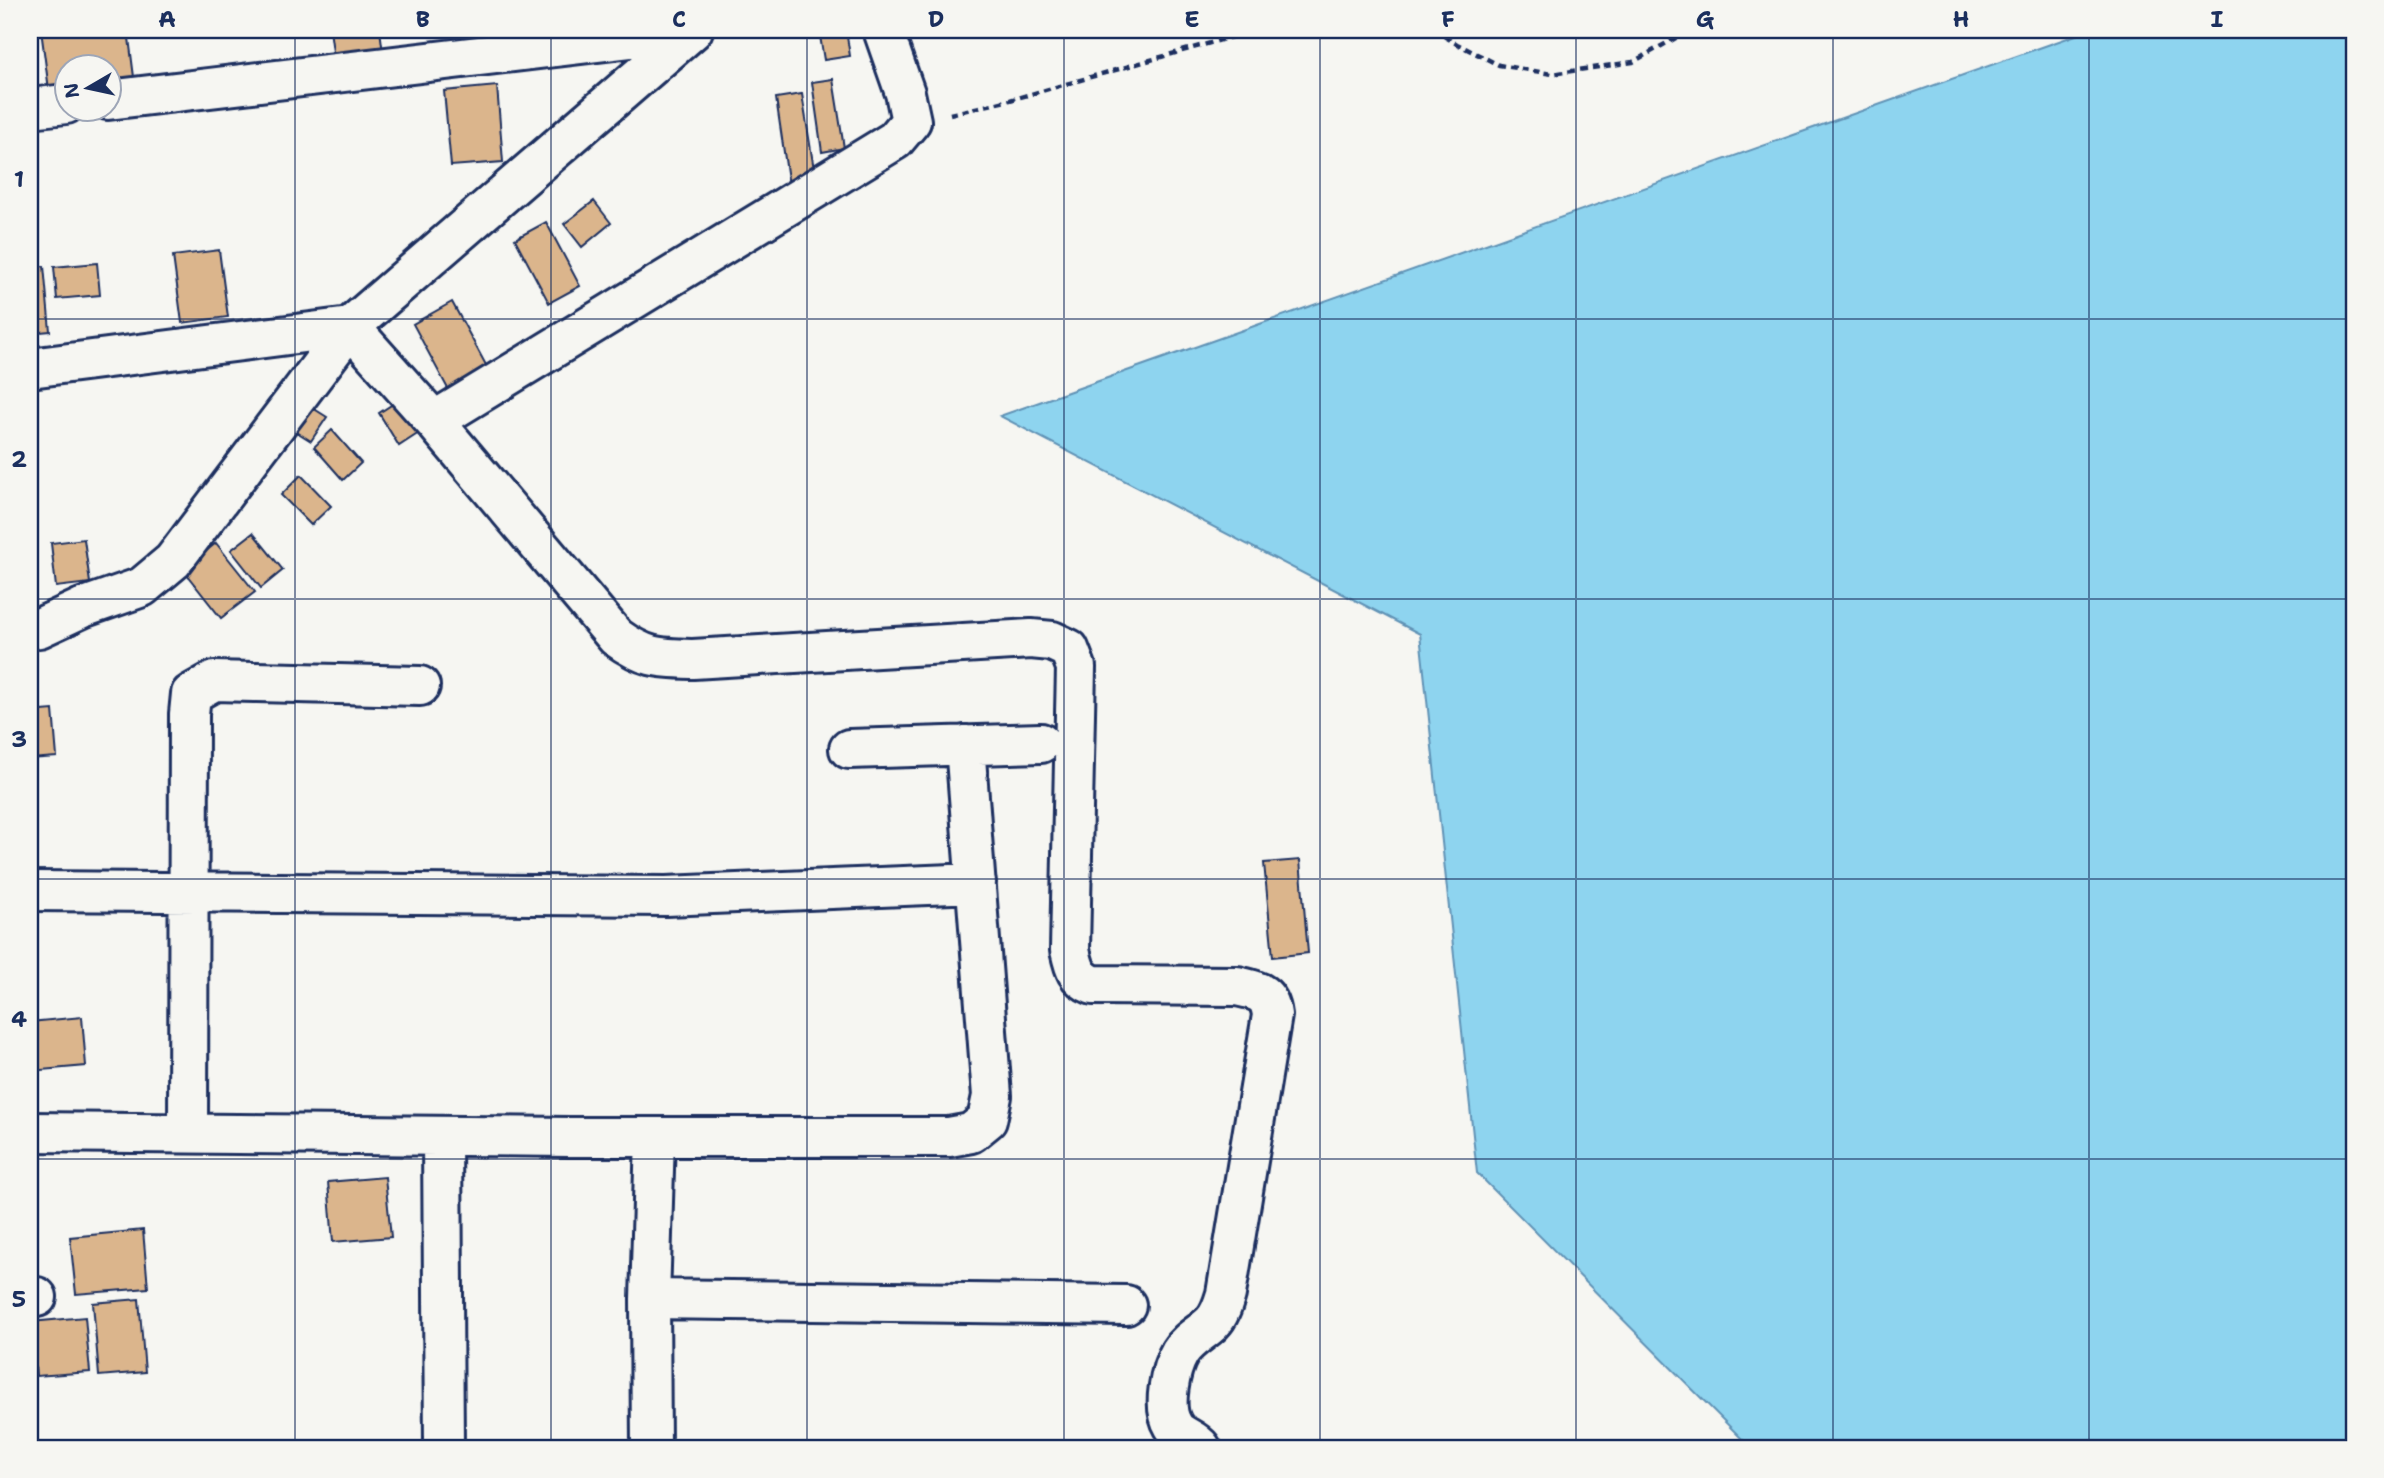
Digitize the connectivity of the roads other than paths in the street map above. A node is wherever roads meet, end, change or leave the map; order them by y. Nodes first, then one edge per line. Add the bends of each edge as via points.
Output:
1 (883, 30) edge
2 (691, 31) edge
3 (122, 98) edge
4 (52, 106) edge
5 (30, 108) edge
6 (350, 327) junction
7 (30, 368) edge
8 (434, 421) junction
9 (30, 629) edge
10 (420, 686) dead end
11 (1041, 743) dead end
12 (965, 745) junction
13 (849, 748) dead end
14 (976, 883) junction
15 (30, 891) edge
16 (188, 891) junction
17 (30, 1132) edge
18 (188, 1133) junction
19 (442, 1136) junction
20 (655, 1137) junction
21 (650, 1299) junction
22 (1126, 1305) dead end
23 (444, 1448) edge
24 (651, 1448) edge
25 (1201, 1448) edge

1 - 8 street via 911,121 895,140
2 - 3 street
2 - 6 street
4 - 5 street
6 - 7 street
6 - 8 street
6 - 9 street via 173,561 142,587
8 - 25 street via 616,637 637,652 692,659 1031,639 1069,649 1076,667 1070,950 1074,970 1093,985 1237,986 1258,991 1270,1002 1272,1015 1226,1294 1212,1322 1181,1351 1168,1396 1172,1424
10 - 16 street via 214,681 191,694
11 - 12 street
12 - 13 street
12 - 14 street
14 - 16 street via 666,896
14 - 20 street via 992,1096 988,1120 971,1133 949,1137
15 - 16 street
16 - 18 street
17 - 18 street
18 - 19 street
19 - 20 street
19 - 23 street
20 - 21 street
21 - 22 street
21 - 24 street

